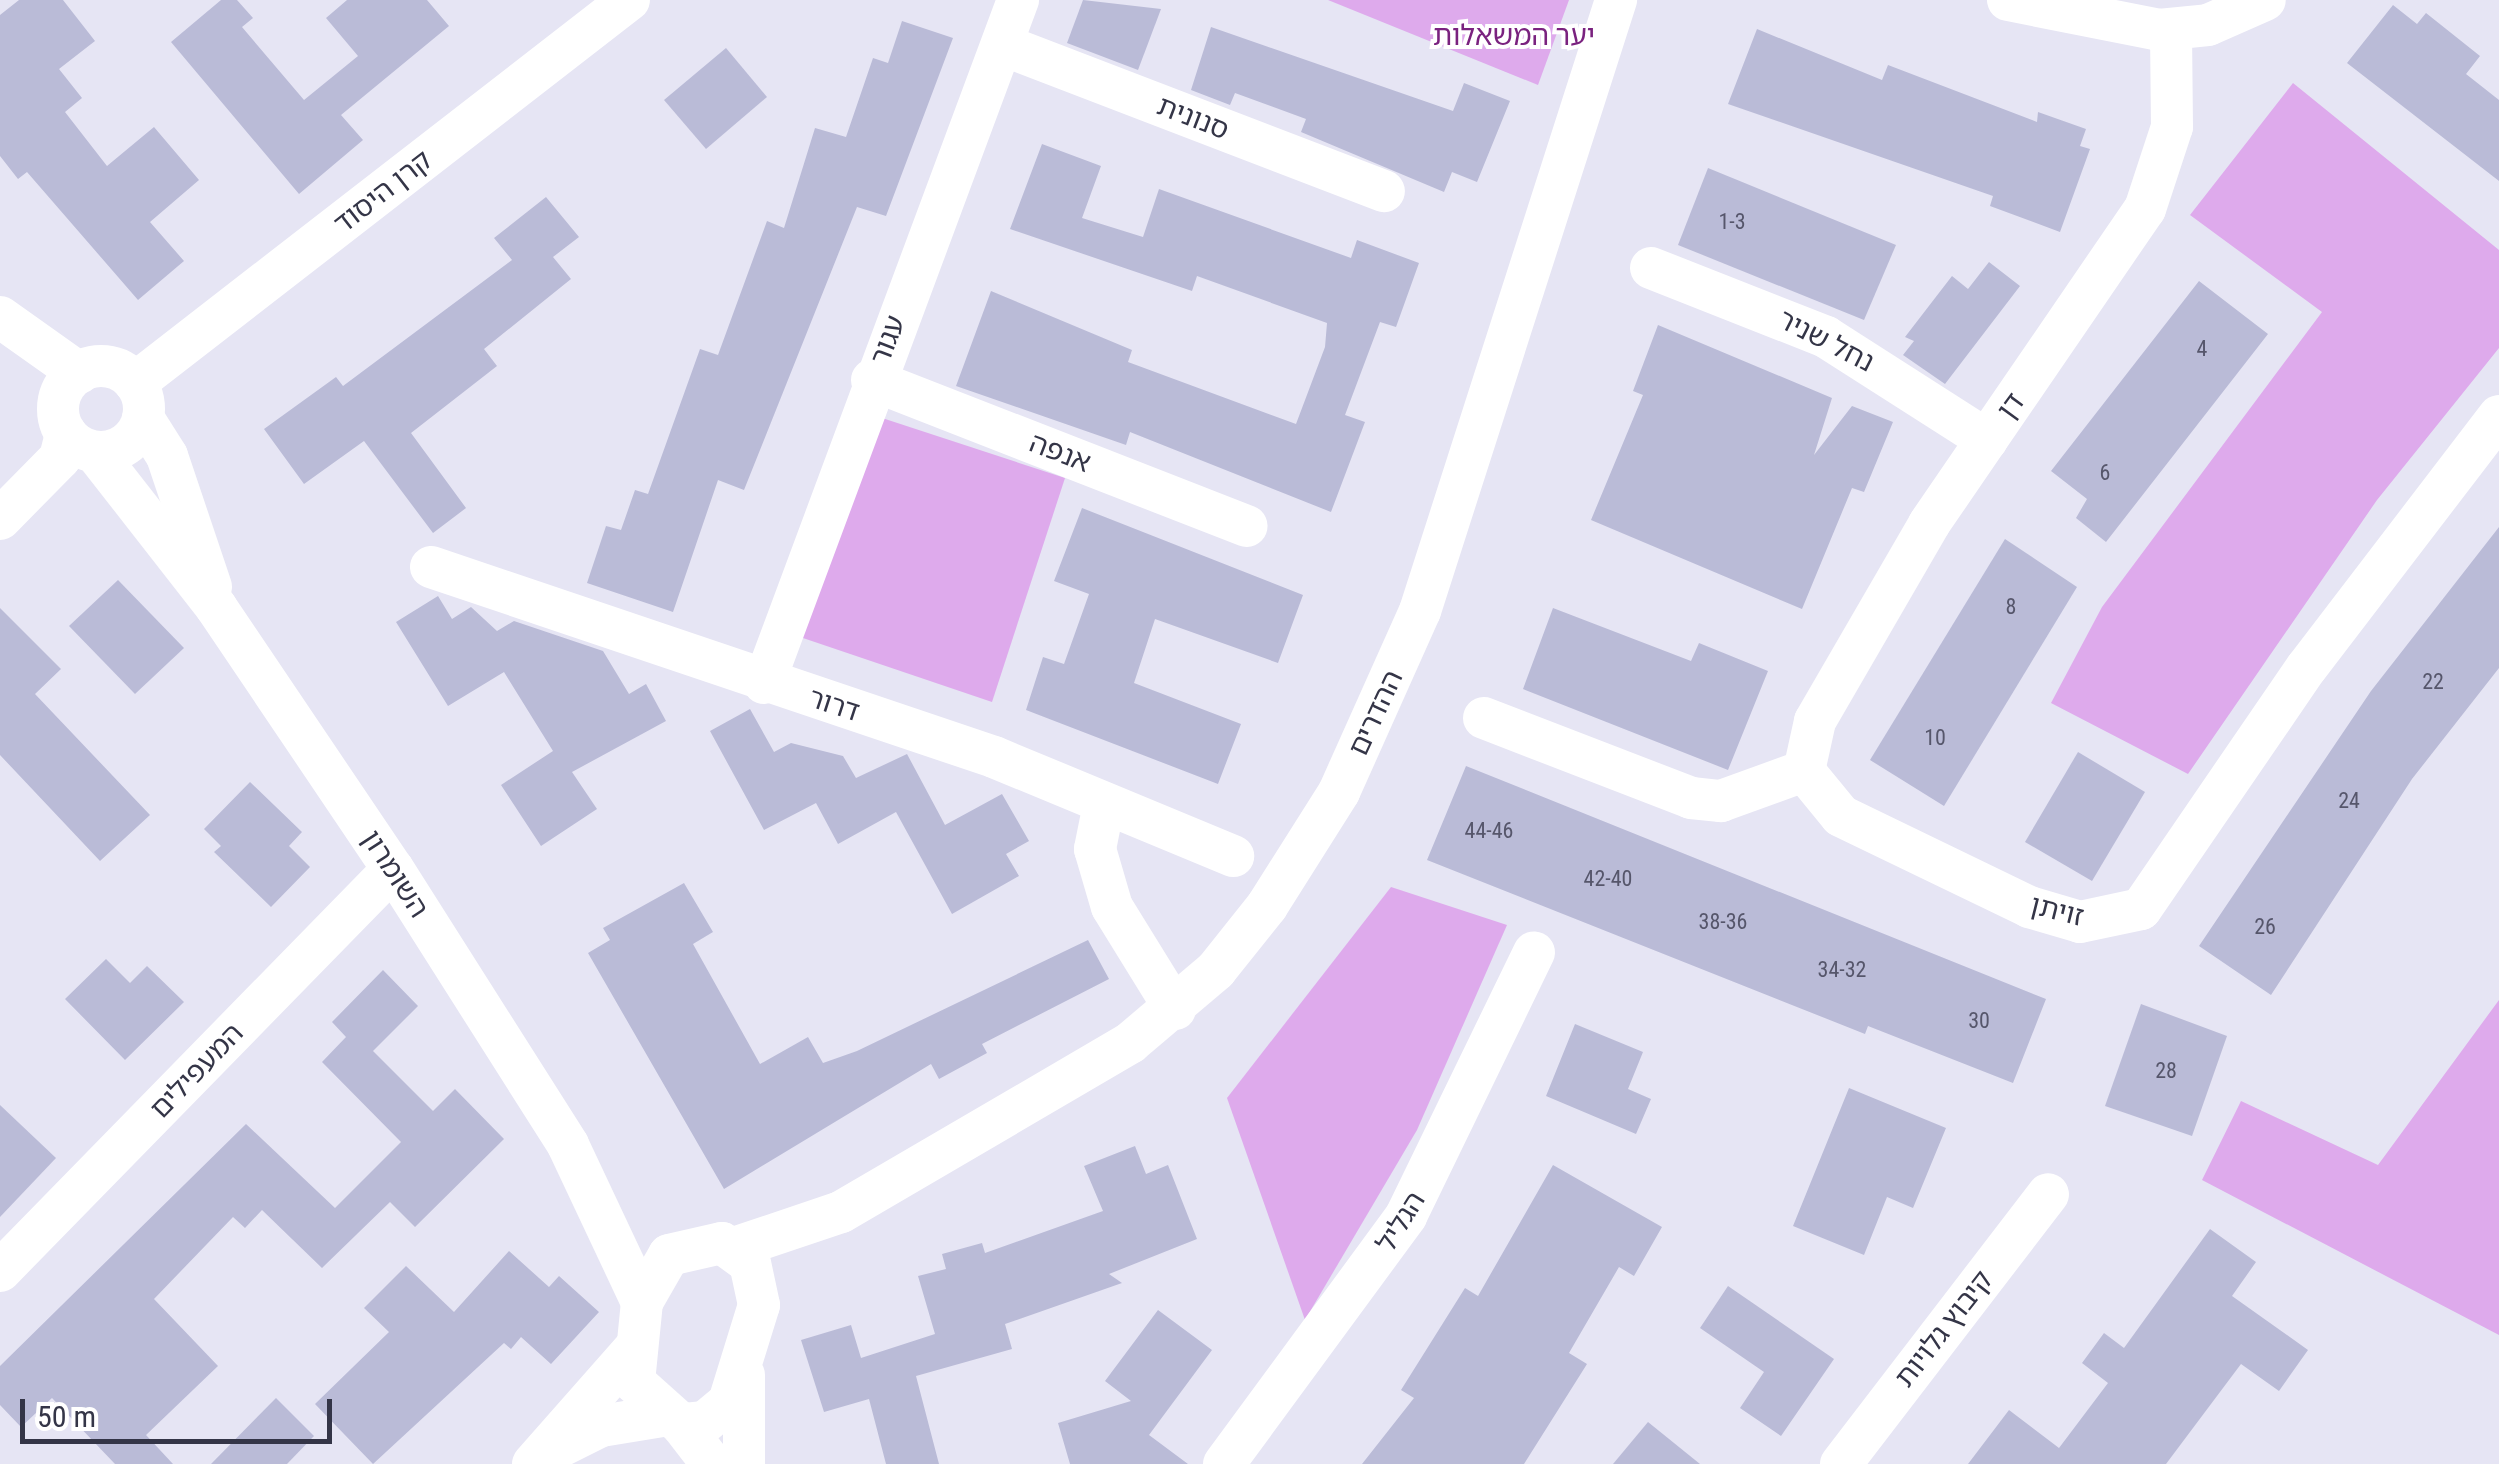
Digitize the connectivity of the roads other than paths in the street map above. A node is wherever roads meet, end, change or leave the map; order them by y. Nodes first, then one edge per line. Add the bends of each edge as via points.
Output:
1 (629, 0) edge
2 (1018, 0) edge
3 (1616, 0) edge
4 (2008, 0) edge
5 (2265, 0) edge
6 (2170, 29) junction
7 (1002, 45) junction
8 (1384, 190) dead end
9 (1651, 268) dead end
10 (0, 317) edge
11 (0, 332) edge
12 (872, 380) junction
13 (140, 401) junction
14 (75, 415) junction
15 (2499, 416) edge
16 (1987, 440) junction
17 (0, 520) edge
18 (1247, 526) dead end
19 (431, 567) dead end
20 (216, 607) junction
21 (764, 683) junction
22 (1484, 718) dead end
23 (1804, 771) junction
24 (1102, 809) junction
25 (1233, 856) dead end
26 (393, 869) junction
27 (1534, 952) dead end
28 (1175, 1009) junction
29 (568, 1145) junction
30 (2048, 1194) dead end
31 (841, 1212) junction
32 (731, 1249) junction
33 (669, 1255) junction
34 (0, 1271) edge
35 (642, 1302) junction
36 (758, 1312) junction
37 (636, 1347) junction
38 (744, 1368) junction
39 (671, 1420) junction
40 (535, 1462) edge
41 (712, 1464) edge
42 (744, 1464) edge
43 (1224, 1464) edge
44 (1841, 1464) edge

1 - 13 street, קרן היסוד
2 - 7 street, עגור
3 - 28 street, ההדרים via 1384,704 1288,876
4 - 6 street via 2117,28
5 - 6 street via 2208,25
6 - 16 street, דן via 2164,168 2116,258
7 - 8 street, סנונית
7 - 12 street, עגור
9 - 16 street, נחל שניר via 1826,337
10 - 14 street, השומרון
11 - 14 street, השומרון
12 - 18 street, אנפה
12 - 21 street, עגור
13 - 14 street via 115,369
13 - 14 street via 126,444
13 - 20 street, השומרון via 191,517
14 - 17 street via 60,458
14 - 20 street, השומרון
15 - 23 street, זויתן via 2308,667 2180,864 2140,909 2080,922 2029,907 1841,816
16 - 23 street, דן via 1838,678 1806,746
19 - 21 street, דרור
20 - 26 street, השומרון
21 - 24 street, דרור via 994,756
22 - 23 street via 1691,798 1734,798
24 - 25 street, דרור
24 - 28 street via 1095,850 1112,907
26 - 29 street, השומרון
26 - 34 street, המעפילים
27 - 43 street, הגליל via 1406,1216
28 - 31 street, ההדרים
29 - 33 street, השומרון
29 - 35 street, השומרון
30 - 44 street, קיבוץ גלויות
31 - 32 street, ההדרים
31 - 36 street, ההדרים
32 - 33 street
32 - 36 street via 750,1263
33 - 35 street
35 - 37 street
36 - 38 street
37 - 39 street via 634,1382
37 - 40 street
38 - 39 street via 718,1414
38 - 42 street
39 - 40 street via 602,1426
39 - 41 street

